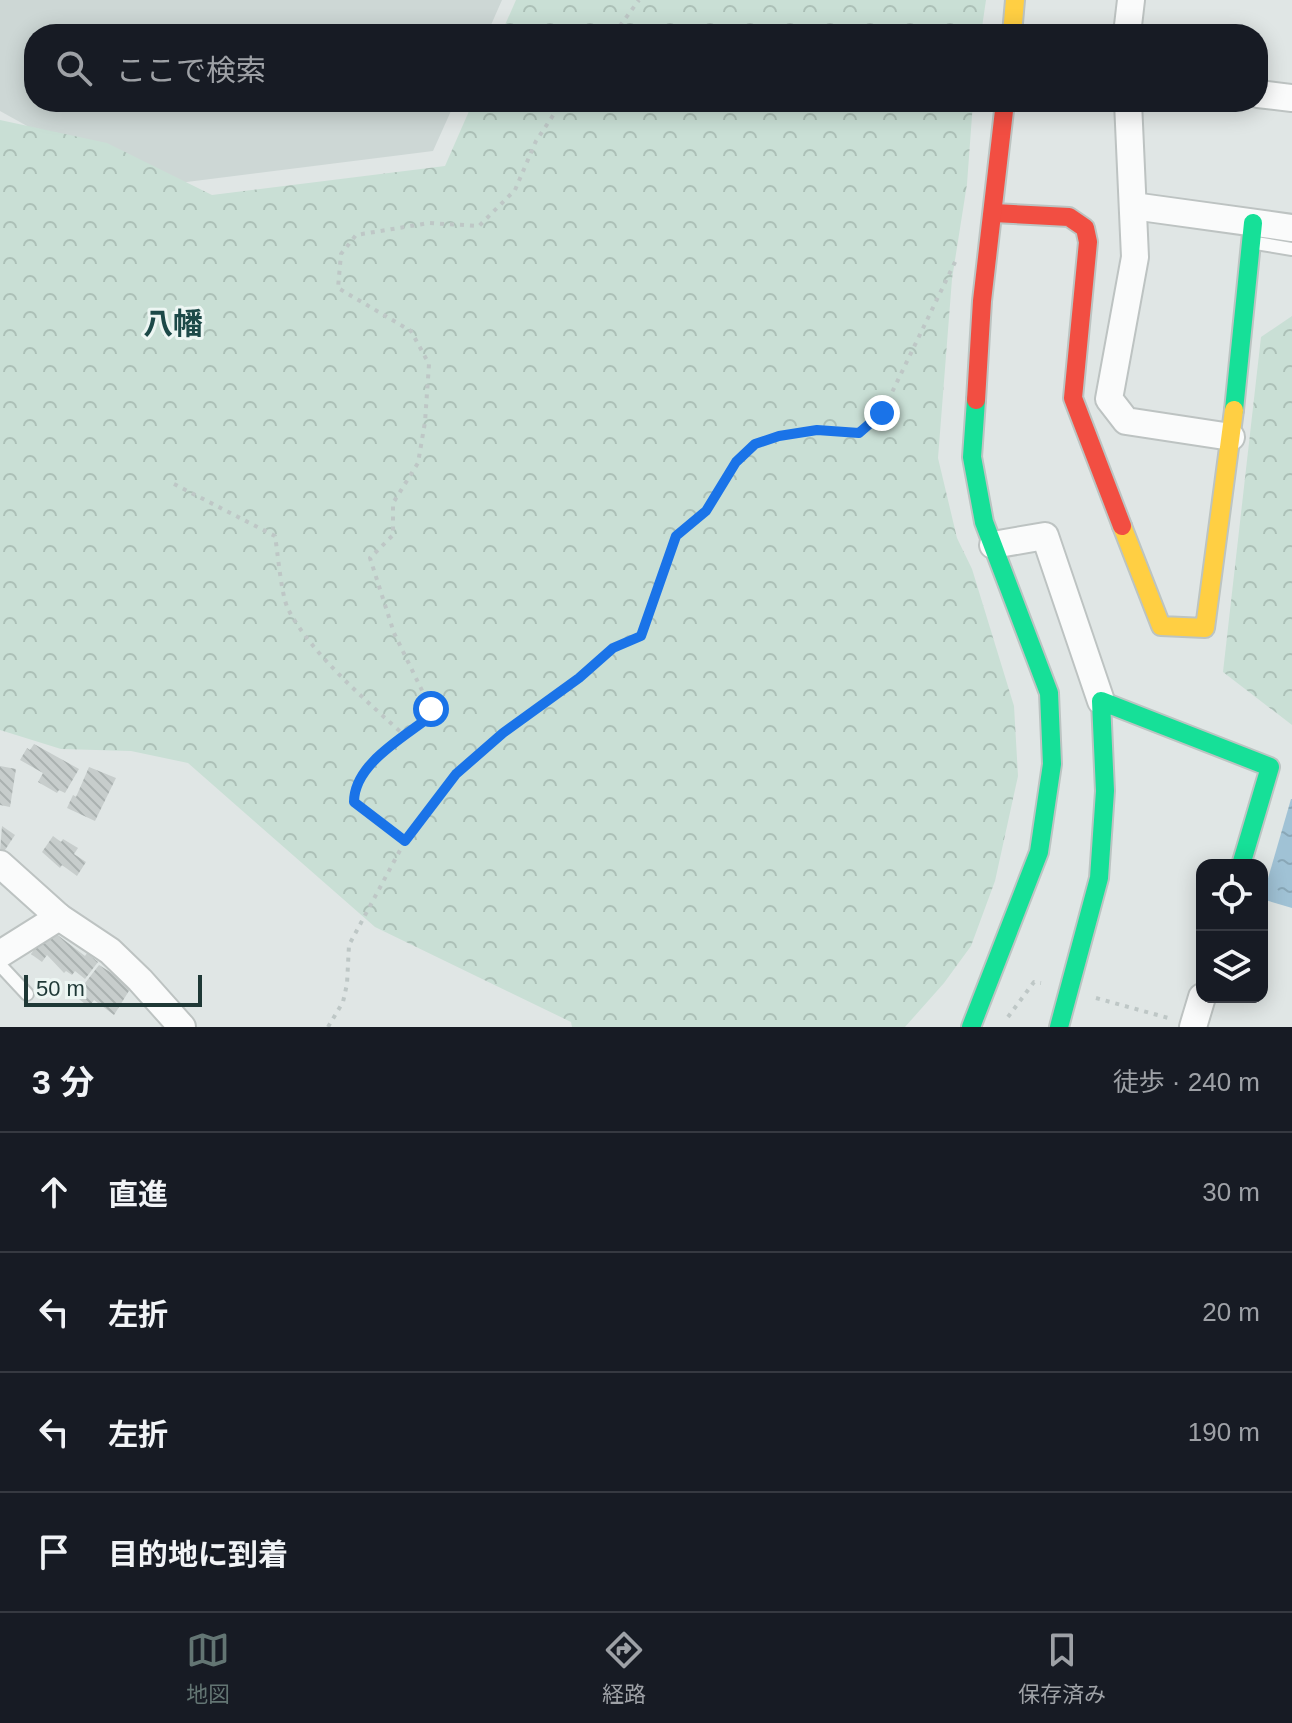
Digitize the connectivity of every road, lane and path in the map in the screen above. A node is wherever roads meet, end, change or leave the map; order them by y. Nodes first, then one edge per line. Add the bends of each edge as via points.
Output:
1 (639, 0) edge
2 (1015, 0) edge
3 (1131, 0) edge
4 (621, 24) edge
5 (1013, 24) edge
6 (1128, 24) edge
7 (1268, 95) edge
8 (1292, 98) edge
9 (555, 112) edge
10 (1004, 112) edge
11 (1128, 112) edge
12 (1133, 206) junction
13 (994, 213) junction
14 (1292, 228) edge
15 (1252, 233) junction
16 (1292, 249) edge
17 (957, 258) dead end
18 (1231, 437) junction
19 (174, 484) dead end
20 (993, 545) junction
21 (1101, 701) junction
22 (405, 736) junction
23 (405, 841) junction
24 (1243, 859) edge
25 (0, 864) edge
26 (59, 917) junction
27 (0, 954) edge
28 (0, 965) edge
29 (1070, 991) junction
30 (27, 994) dead end
31 (1200, 1003) edge
32 (1006, 1020) dead end
33 (1194, 1026) edge
34 (182, 1027) edge
35 (328, 1027) edge
36 (971, 1027) edge
37 (1059, 1027) edge

1 - 4 path
2 - 5 street
3 - 6 street
7 - 8 street
9 - 22 path via 515,190 479,226 429,223 356,235 341,254 338,288 411,331 429,364 418,463 393,503 393,535 370,558 394,633 431,709 428,718
10 - 13 street
11 - 12 street
12 - 15 street
12 - 18 street via 1135,257 1109,399 1126,421
13 - 18 street via 1069,217 1085,228 1073,398 1161,626 1205,628
13 - 20 street via 982,301 972,457
14 - 15 street
15 - 16 lane
15 - 18 street
17 - 23 path via 882,413 859,433 817,430 755,444 736,462 706,511 676,536 641,636 613,648 503,733 456,774
19 - 22 path via 275,536 287,607 351,686
20 - 21 street via 1045,536
20 - 36 street via 1049,693 1052,764 1039,852
21 - 24 street via 1270,767
21 - 29 street via 1105,791 1099,878
22 - 23 path via 366,769 354,790 354,802
23 - 35 path via 349,945 343,1002
25 - 26 street
26 - 27 street
26 - 34 street via 110,951
28 - 30 lane
29 - 32 path via 1034,982
29 - 33 path
29 - 37 street
31 - 33 street

